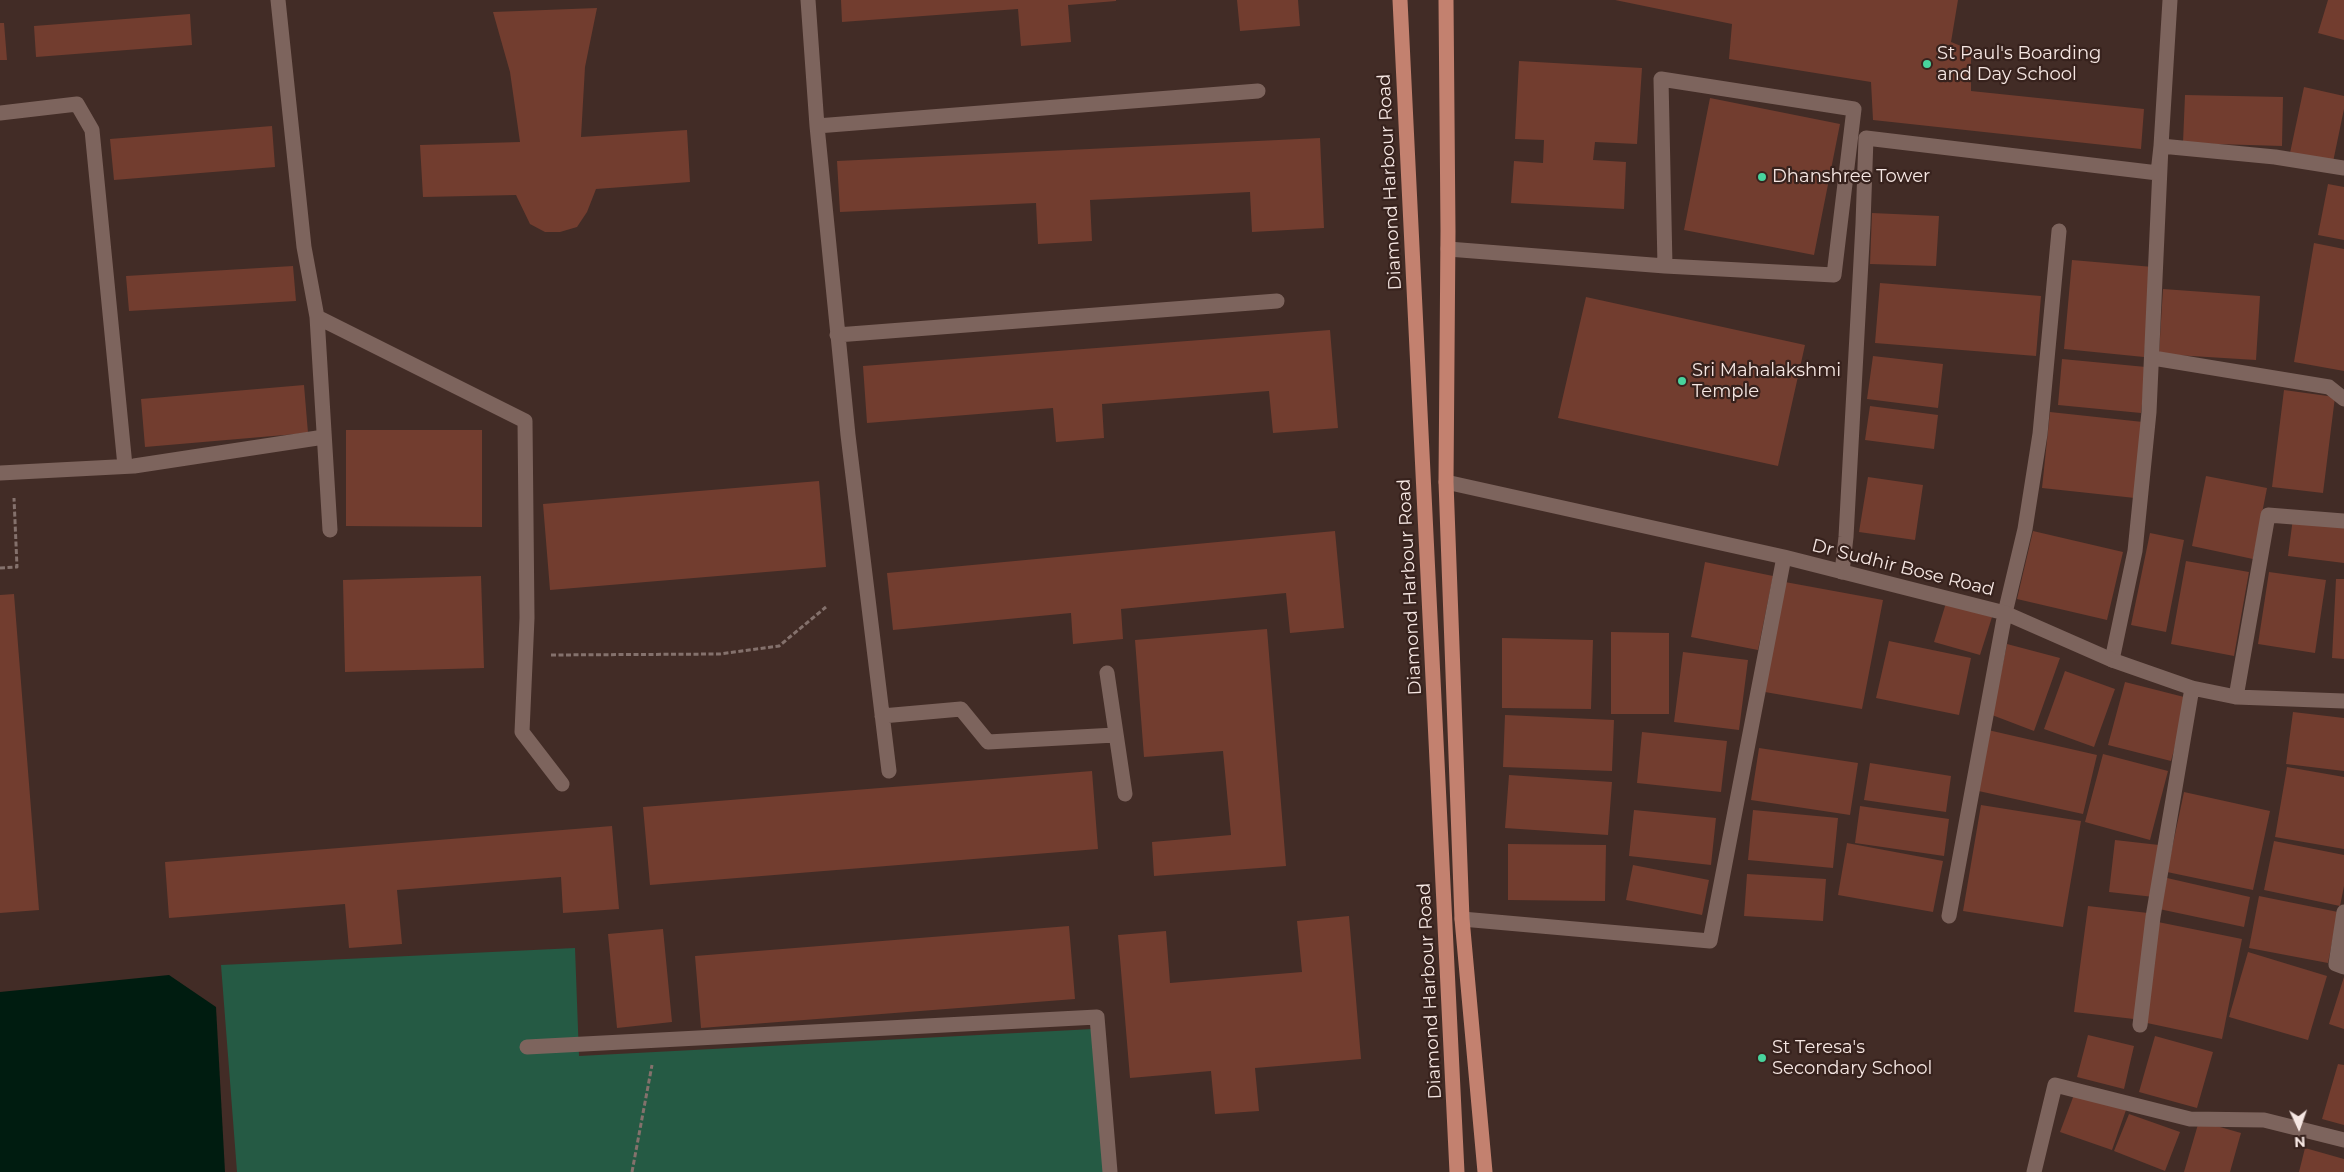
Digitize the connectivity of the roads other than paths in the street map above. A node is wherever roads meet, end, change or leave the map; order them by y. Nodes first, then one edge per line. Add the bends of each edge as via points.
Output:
1 (278, 0) edge
2 (808, 0) edge
3 (1400, 0) edge
4 (1446, 0) edge
5 (2170, 0) edge
6 (1258, 91) dead end
7 (0, 113) edge
8 (816, 126) junction
9 (2161, 146) junction
10 (2344, 168) edge
11 (2059, 231) dead end
12 (1448, 249) junction
13 (1665, 266) junction
14 (1277, 301) dead end
15 (317, 317) junction
16 (837, 334) junction
17 (2153, 358) junction
18 (2344, 399) edge
19 (324, 437) junction
20 (125, 466) junction
21 (7, 472) edge
22 (1446, 482) junction
23 (2344, 521) edge
24 (330, 530) dead end
25 (1784, 557) junction
26 (1842, 572) junction
27 (2005, 612) junction
28 (2112, 660) junction
29 (1107, 673) dead end
30 (2192, 688) junction
31 (2236, 697) junction
32 (2344, 701) edge
33 (882, 716) junction
34 (1114, 734) junction
35 (889, 771) dead end
36 (562, 784) dead end
37 (1125, 794) dead end
38 (2344, 912) edge
39 (1949, 916) dead end
40 (1462, 919) junction
41 (2344, 967) edge
42 (2140, 1025) dead end
43 (526, 1047) dead end
44 (2344, 1140) edge
45 (1110, 1172) edge
46 (1458, 1172) edge
47 (1485, 1172) edge
48 (2034, 1172) edge

1 - 15 street via 304,247
2 - 8 street
3 - 46 main road, Diamond Harbour Road
4 - 12 main road, Diamond Harbour Road
5 - 9 street
6 - 8 street
7 - 20 street via 77,104 92,130
8 - 16 street
9 - 10 street via 2275,156
9 - 17 street
9 - 26 street via 2158,173 1866,138 1847,528
11 - 27 street via 2040,434 2025,529
12 - 13 street
12 - 22 main road, Diamond Harbour Road
13 - 13 street via 1834,275 1854,109 1661,79
14 - 16 street
15 - 19 street
15 - 36 street via 525,422 522,732
16 - 33 street
17 - 18 street via 2329,387
17 - 28 street via 2135,551
19 - 20 street
19 - 24 street
20 - 21 street
22 - 25 street, Dr Sudhir Bose Road
22 - 40 main road, Diamond Harbour Road
23 - 31 street via 2268,515
25 - 26 street, Dr Sudhir Bose Road
25 - 40 street via 1710,941
26 - 27 street, Dr Sudhir Bose Road
27 - 28 street, Dr Sudhir Bose Road
27 - 39 street
28 - 30 street, Dr Sudhir Bose Road
29 - 34 street
30 - 31 street, Dr Sudhir Bose Road
30 - 42 street via 2153,917
31 - 32 street, Dr Sudhir Bose Road
33 - 34 street via 961,709 988,742
33 - 35 street
34 - 37 street
38 - 41 street via 2336,964
40 - 47 main road, Diamond Harbour Road
43 - 45 street via 1097,1017
44 - 48 street via 2264,1120 2190,1119 2055,1085

